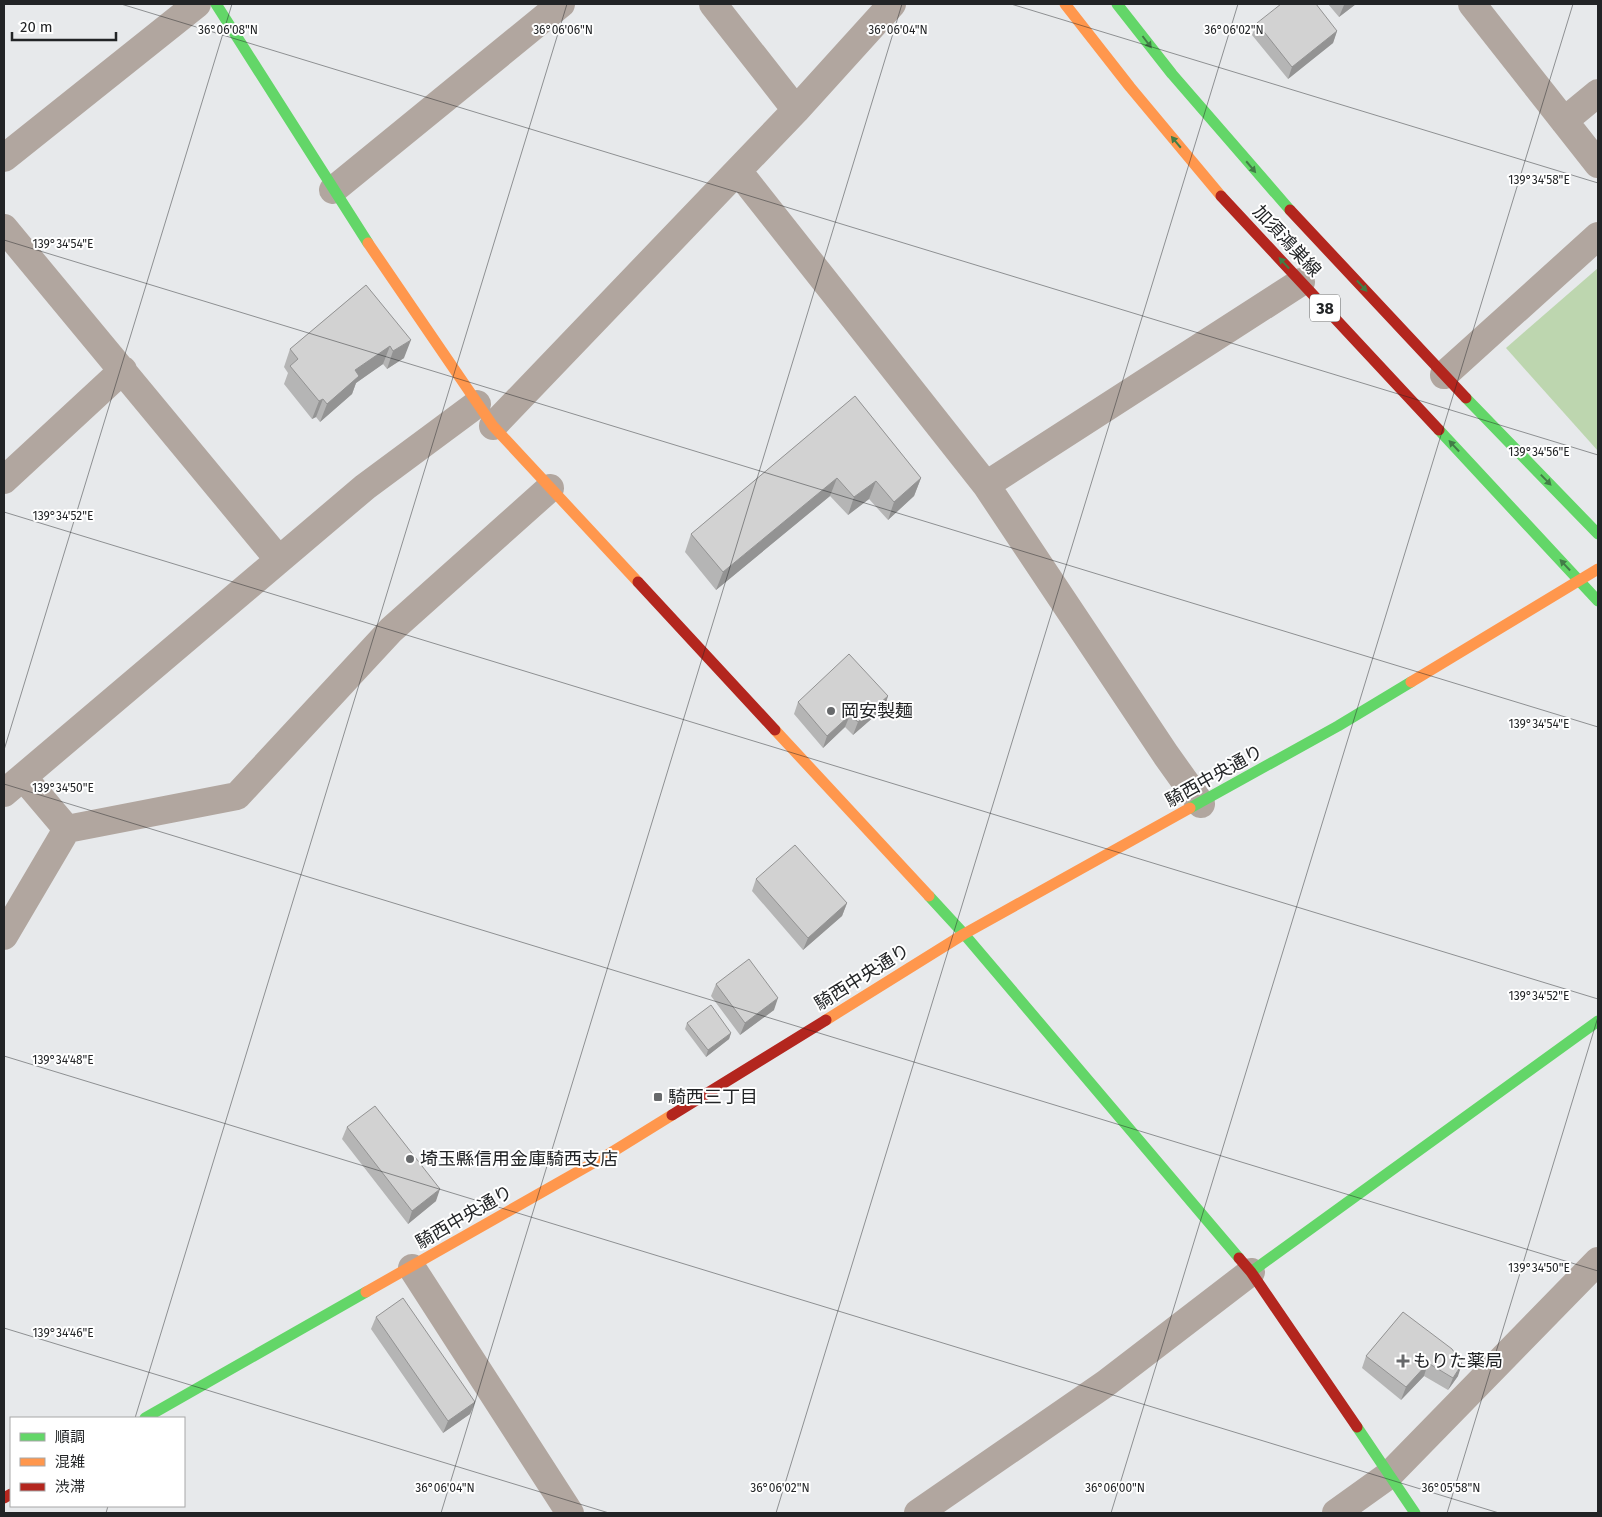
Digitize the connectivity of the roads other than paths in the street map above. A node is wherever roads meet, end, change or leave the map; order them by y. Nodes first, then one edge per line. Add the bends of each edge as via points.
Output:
1 (197, 4) edge
2 (216, 4) edge
3 (561, 4) edge
4 (713, 4) edge
5 (892, 4) edge
6 (1065, 4) edge
7 (1117, 4) edge
8 (1472, 4) edge
9 (1598, 93) edge
10 (796, 110) junction
11 (1564, 121) junction
12 (4, 158) edge
13 (1598, 164) edge
14 (738, 171) junction
15 (333, 190) junction
16 (4, 228) edge
17 (1598, 236) edge
18 (1301, 282) junction
19 (122, 370) junction
20 (1444, 375) junction
21 (477, 404) junction
22 (493, 426) junction
23 (4, 480) edge
24 (986, 485) junction
25 (550, 488) junction
26 (1598, 534) edge
27 (279, 560) junction
28 (1598, 569) edge
29 (1579, 581) junction
30 (1598, 601) edge
31 (14, 785) edge
32 (1201, 804) junction
33 (66, 829) junction
34 (964, 934) junction
35 (4, 936) edge
36 (1598, 1021) edge
37 (1598, 1261) edge
38 (412, 1268) junction
39 (1251, 1272) junction
40 (147, 1417) edge
41 (1389, 1475) junction
42 (570, 1513) edge
43 (918, 1513) edge
44 (1336, 1513) edge
45 (1415, 1513) edge

1 - 12 street
2 - 15 street
3 - 15 street
4 - 10 street
5 - 10 street
18 -> 6 street, 加須鴻巣線 / 38 via 1223,198
7 -> 20 street, 加須鴻巣線 / 38 via 1161,61 1259,175
8 - 11 street
9 - 11 street
10 - 14 street
11 - 13 street
14 - 22 street
14 - 24 street
15 - 21 street
16 - 19 street
17 - 20 street
18 - 24 street
29 -> 18 street, 加須鴻巣線 / 38
19 - 23 street
19 - 27 street
20 -> 26 street, 加須鴻巣線 / 38
21 - 22 street
21 - 27 street via 365,487
22 - 25 street
24 - 32 street
25 - 33 street via 391,630 237,796
25 - 34 street
27 - 31 street
28 - 29 street, 騎西中央通り
29 - 30 street, 加須鴻巣線 / 38
29 - 32 street, 騎西中央通り
31 - 33 street
32 - 34 street, 騎西中央通り
33 - 35 street
34 - 38 street, 騎西中央通り via 609,1154
34 - 39 street
36 - 39 street
37 - 41 street
38 - 40 street, 騎西中央通り
38 - 42 street
39 - 41 street
39 - 43 street via 1104,1384
41 - 44 street
41 - 45 street

